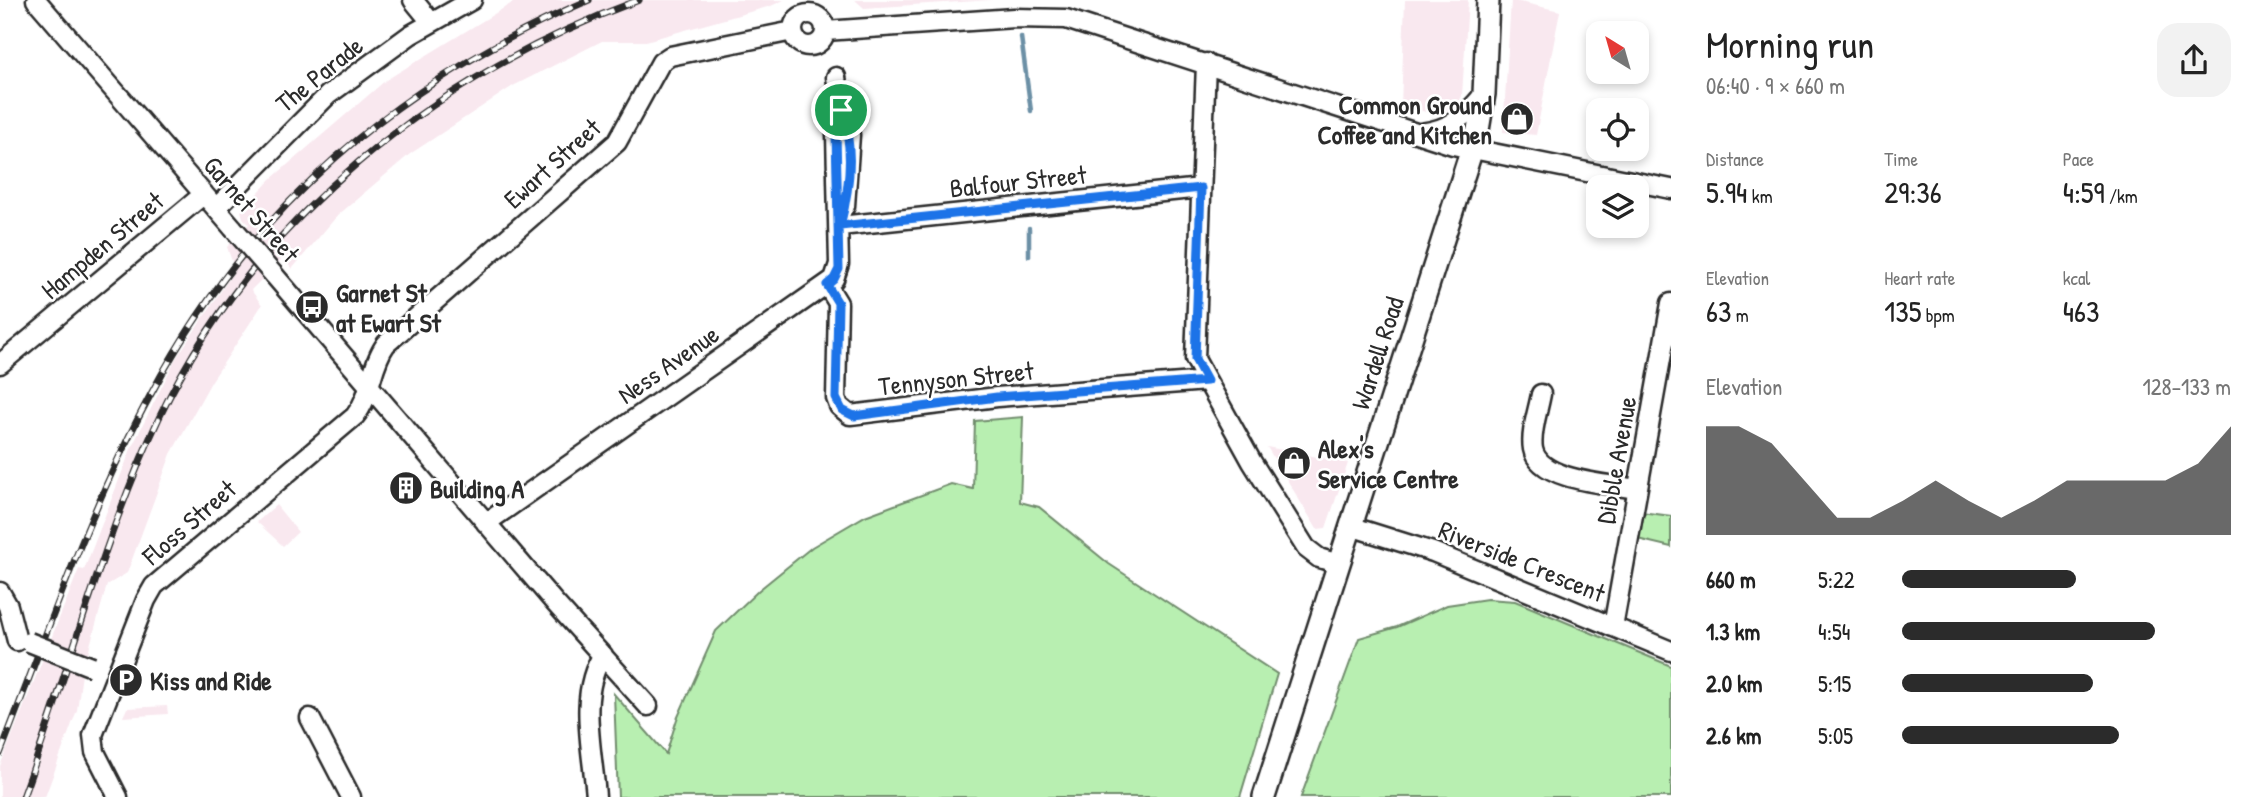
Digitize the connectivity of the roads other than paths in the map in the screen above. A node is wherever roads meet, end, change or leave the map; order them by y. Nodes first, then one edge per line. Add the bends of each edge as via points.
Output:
1 (36, 0) edge
2 (413, 0) edge
3 (472, 0) edge
4 (1488, 0) edge
5 (808, 7) edge
6 (431, 22) junction
7 (793, 31) junction
8 (825, 31) junction
9 (1206, 63) junction
10 (836, 77) dead end
11 (1484, 94) junction
12 (1418, 133) junction
13 (1472, 150) junction
14 (1201, 188) junction
15 (1671, 189) edge
16 (210, 201) junction
17 (840, 226) junction
18 (827, 285) junction
19 (1671, 303) edge
20 (0, 364) edge
21 (1207, 381) junction
22 (368, 384) junction
23 (1541, 394) dead end
24 (1636, 489) junction
25 (486, 523) junction
26 (1350, 526) junction
27 (1339, 564) junction
28 (0, 592) edge
29 (1613, 628) junction
30 (23, 641) junction
31 (0, 648) edge
32 (1671, 651) edge
33 (603, 655) junction
34 (116, 676) junction
35 (648, 706) dead end
36 (310, 718) dead end
37 (118, 797) edge
38 (351, 797) edge
39 (596, 797) edge
40 (1264, 797) edge

1 - 16 street, Garnet Street
2 - 6 street
3 - 6 street, The Parade
4 - 11 main road, Wardell Road
5 - 7 street via 795,21
5 - 8 street
6 - 16 street, The Parade via 328,95
7 - 8 street via 797,41 806,46 817,44
7 - 22 street, Ewart Street via 670,56 661,62 617,142 386,344
8 - 9 street via 1014,18 1066,19
9 - 12 street
9 - 14 street
10 - 17 street via 841,110 836,159
11 - 12 street via 1458,121
11 - 13 main road, Wardell Road
12 - 13 street
13 - 15 street
13 - 26 main road, Wardell Road
14 - 17 street, Balfour Street
14 - 21 street via 1195,359
16 - 20 street, Hampden Street
16 - 22 street, Garnet Street, bridge
17 - 18 street via 839,269
18 - 21 street, Tennyson Street via 838,303 836,398 850,415 997,397
18 - 25 street, Ness Avenue
19 - 24 street, Dibble Avenue
21 - 27 street via 1306,548
22 - 25 street, Garnet Street
22 - 34 street, Floss Street via 355,416 151,590
23 - 24 street via 1533,444 1538,461 1546,469
24 - 29 street, Dibble Avenue
25 - 33 street, Garnet Street
26 - 27 main road, Wardell Road
26 - 29 street, Riverside Crescent via 1433,552
27 - 40 main road, Wardell Road
28 - 30 street
29 - 32 street, Riverside Crescent
30 - 31 street
30 - 34 street, bridge
33 - 35 street, Garnet Street
33 - 39 street via 589,682
34 - 37 street, Floss Street via 93,741
36 - 38 street

